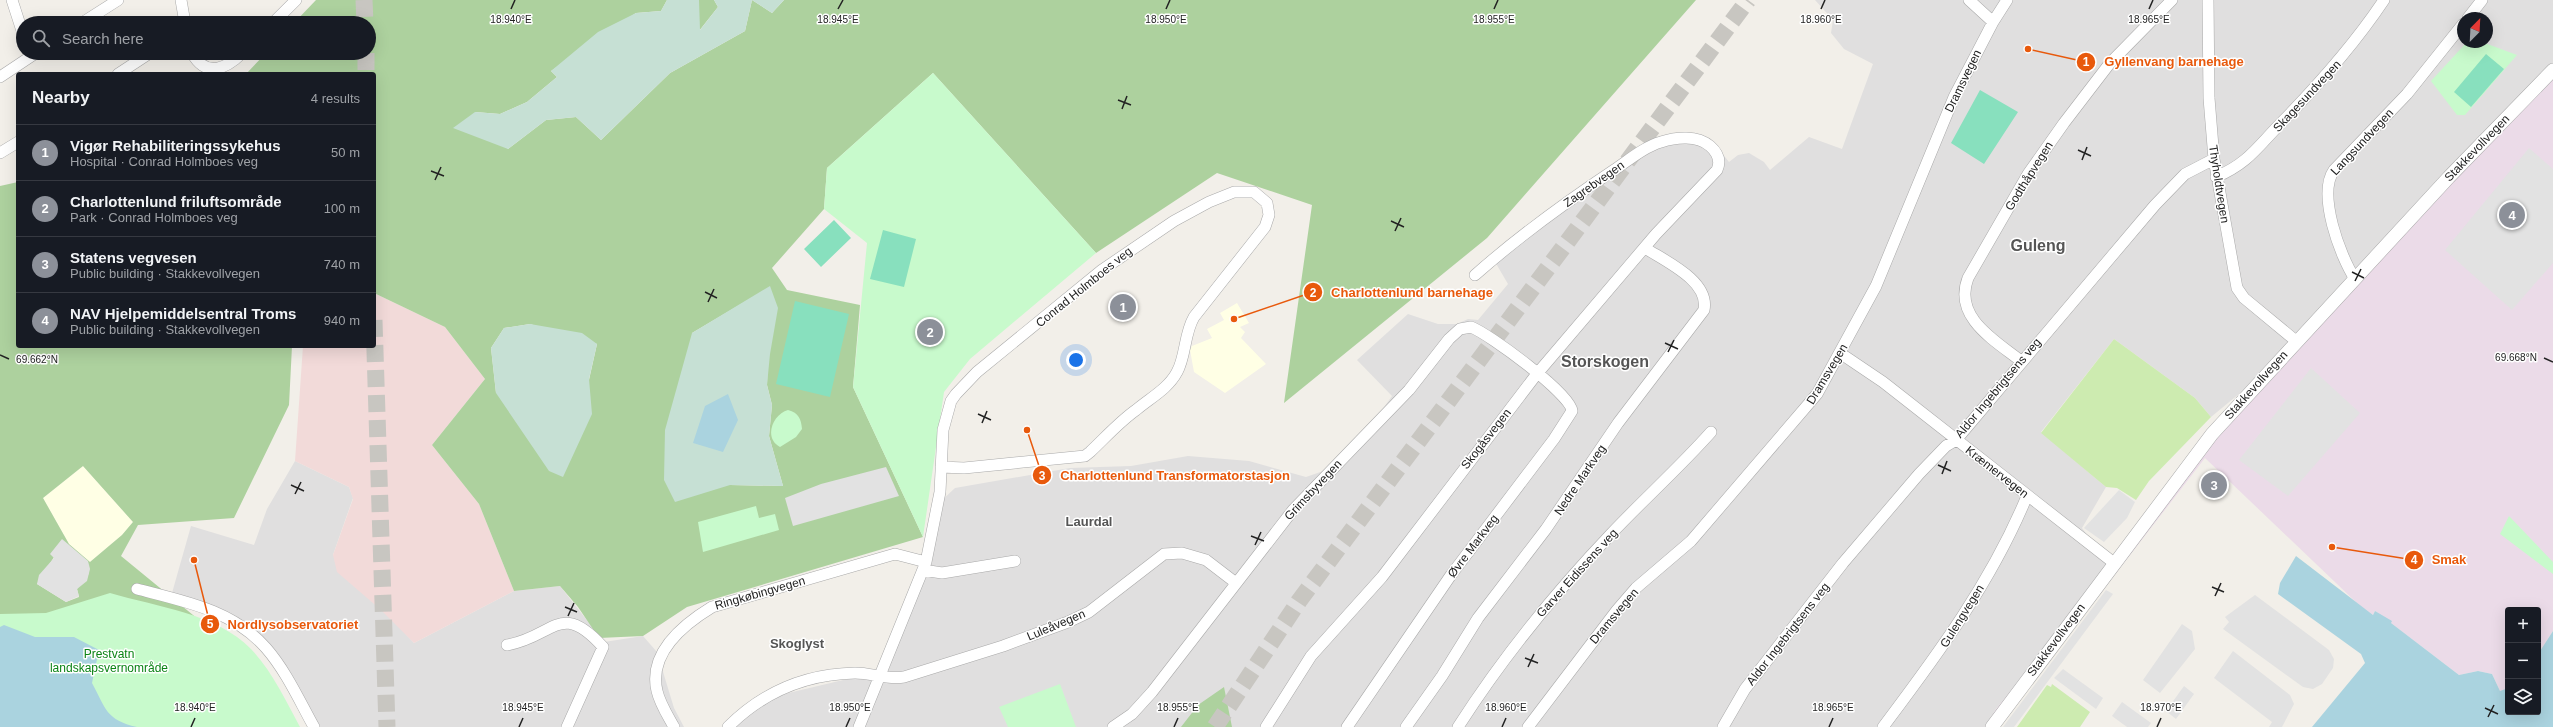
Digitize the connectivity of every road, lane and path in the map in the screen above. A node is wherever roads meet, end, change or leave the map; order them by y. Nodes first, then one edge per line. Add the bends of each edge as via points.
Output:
1 (12, 0) edge
2 (118, 0) edge
3 (182, 0) edge
4 (296, 0) edge
5 (1969, 0) edge
6 (2007, 0) edge
7 (2172, 0) edge
8 (2208, 0) edge
9 (2384, 0) edge
10 (2482, 0) edge
11 (2473, 12) edge
12 (17, 16) edge
13 (93, 16) edge
14 (184, 16) edge
15 (280, 16) edge
16 (1993, 22) junction
17 (2457, 32) edge
18 (24, 60) edge
19 (139, 60) edge
20 (199, 60) edge
21 (234, 60) edge
22 (2553, 70) edge
23 (121, 72) edge
24 (0, 77) edge
25 (16, 143) edge
26 (0, 153) edge
27 (2214, 160) junction
28 (1719, 162) joint
29 (2216, 177) junction
30 (1645, 248) junction
31 (1475, 275) dead end
32 (2355, 279) junction
33 (2296, 341) junction
34 (1840, 353) junction
35 (2021, 361) junction
36 (1536, 375) junction
37 (1711, 432) dead end
38 (1956, 440) junction
39 (941, 467) junction
40 (2027, 496) junction
41 (1015, 562) dead end
42 (2114, 563) junction
43 (925, 566) junction
44 (1236, 583) junction
45 (137, 589) dead end
46 (507, 645) dead end
47 (878, 676) junction
48 (314, 727) edge
49 (567, 727) edge
50 (674, 727) edge
51 (728, 727) edge
52 (859, 727) edge
53 (1113, 727) edge
54 (1266, 727) edge
55 (1347, 727) edge
56 (1406, 727) edge
57 (1458, 727) edge
58 (1528, 727) edge
59 (1724, 727) edge
60 (1883, 727) edge
61 (1992, 727) edge

1 - 12 street
2 - 13 street
3 - 14 street
4 - 15 street
5 - 16 street
6 - 16 street, Dramsvegen
7 - 35 street, Godthåpvegen via 2110,63 2064,123 2025,179 1968,278 1964,294 1967,311 1977,324
8 - 27 street, Thyholdtvegen via 2209,98
9 - 29 street, Skagesundvegen via 2355,43 2244,163
10 - 11 street
16 - 34 street, Dramsvegen via 1954,97 1876,286
17 - 32 street, Langsundvegen via 2407,94 2334,170 2329,179 2327,196 2341,253
18 - 24 street
19 - 23 street
20 - 21 street via 204,65 216,69 226,67
22 - 32 street, Stakkevollvegen
25 - 26 street
27 - 29 street, Thyholdtvegen
27 - 35 street, Aldor Ingebrigtsens veg via 2195,168 2178,181 2114,251
28 - 30 street, Skogåsvegen via 1717,170
28 - 31 street, Zagrebvegen via 1712,148 1693,138 1677,138 1652,145 1581,193 1509,246
29 - 33 street, Thyholdtvegen via 2237,288 2244,298
30 - 36 street, Skogåsvegen
30 - 56 street, Nedre Markveg via 1679,271 1698,288 1705,300 1704,310 1618,423 1546,529 1478,618
32 - 33 street, Stakkevollvegen
33 - 42 street, Stakkevollvegen via 2212,434
34 - 38 street, Kræmervegen via 1883,382
34 - 58 street, Dramsvegen via 1817,394 1805,409 1691,541 1636,588
35 - 38 street, Aldor Ingebrigtsens veg
36 - 44 street, Grimsbyvegen via 1479,330 1471,327 1460,329 1409,390 1293,510
36 - 54 street, Skogåsvegen via 1382,577 1311,656
36 - 55 street, Øvre Markveg via 1569,402 1570,416 1451,575
37 - 57 street, Garver Eidissens veg via 1674,473 1612,532 1538,617 1497,667
38 - 40 street, Kræmervegen
38 - 59 street, Aldor Ingebrigtsens veg via 1946,446 1919,474 1843,563 1745,689
39 - 39 street, Conrad Holmboes veg via 943,430 951,401 973,376 1102,270 1174,221 1226,193 1245,191 1260,195 1267,203 1269,210 1265,227 1199,310 1187,331 1176,374 1165,387 1123,420 1085,456 964,468
39 - 43 street, Conrad Holmboes veg via 937,519
40 - 42 street, Kræmervegen
40 - 60 street, Gulengvegen via 1998,555 1957,626
41 - 43 street via 942,572
42 - 61 street, Stakkevollvegen
43 - 47 street, Conrad Holmboes veg
43 - 50 street, Ringkøbingvegen via 895,554 712,607 692,619 673,637 656,673 657,693
44 - 47 street, Luleåvegen via 1206,560 1182,554 1164,554 1089,612 1056,627 904,677
44 - 53 street, Grimsbyvegen via 1142,704
45 - 48 street via 170,596 204,608 226,617 250,632 281,667
46 - 49 street via 571,622 586,630 603,647
47 - 51 street, Luleåvegen via 856,673 804,679 758,701
47 - 52 street, Conrad Holmboes veg

